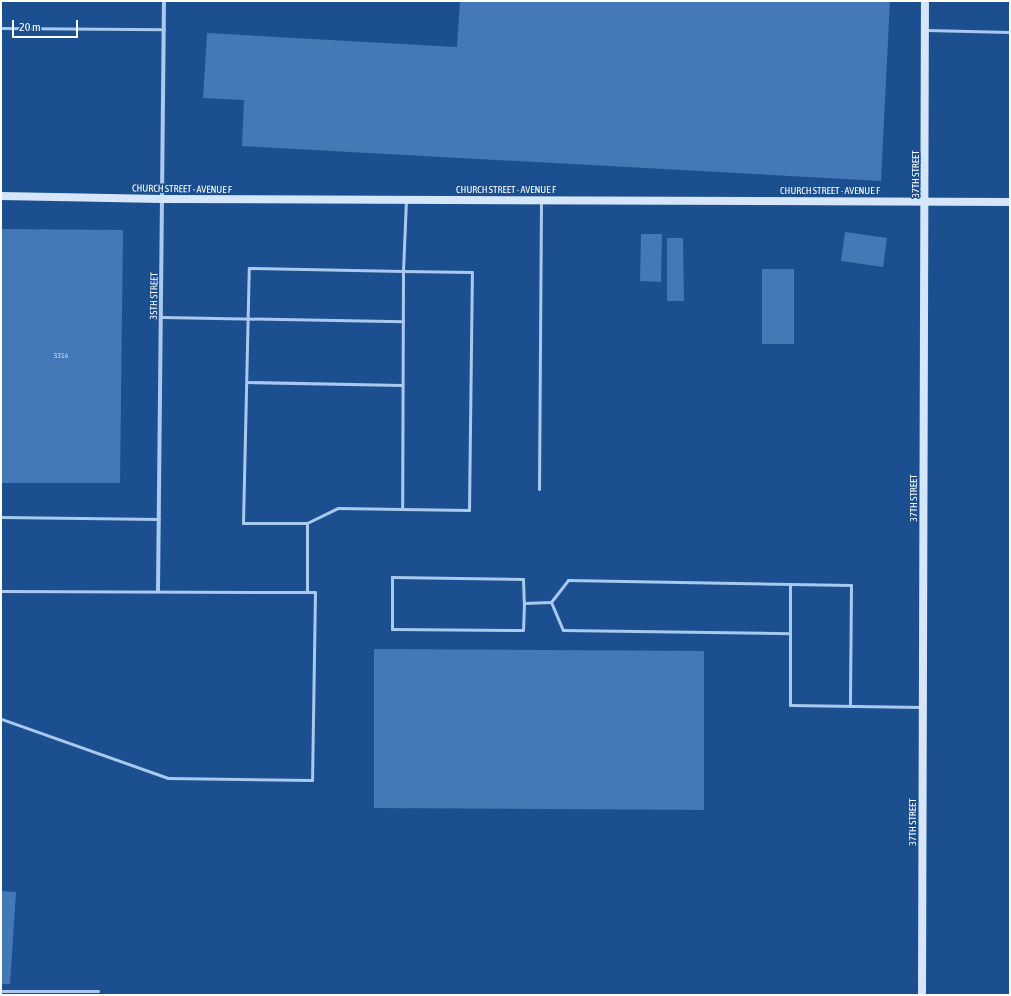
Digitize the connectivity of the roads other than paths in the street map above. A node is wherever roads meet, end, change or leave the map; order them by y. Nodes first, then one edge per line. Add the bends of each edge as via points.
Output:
1 (164, 1) edge
2 (925, 1) edge
3 (1, 28) edge
4 (164, 29) junction
5 (925, 30) junction
6 (1010, 32) edge
7 (1, 196) edge
8 (162, 199) junction
9 (406, 200) junction
10 (541, 200) junction
11 (926, 202) junction
12 (1010, 202) edge
13 (403, 271) junction
14 (162, 317) junction
15 (248, 319) junction
16 (403, 321) junction
17 (247, 382) junction
18 (402, 385) junction
19 (539, 488) dead end
20 (402, 509) junction
21 (1, 517) edge
22 (159, 519) junction
23 (307, 523) junction
24 (790, 584) junction
25 (1, 591) edge
26 (158, 591) junction
27 (307, 591) junction
28 (524, 602) junction
29 (551, 602) junction
30 (790, 633) junction
31 (850, 706) junction
32 (923, 707) junction
33 (1, 719) edge
34 (1, 991) edge
35 (98, 991) dead end
36 (922, 995) edge

1 - 4 street, 35TH STREET
2 - 5 street, 37TH STREET
3 - 4 lane
4 - 8 street, 35TH STREET
5 - 6 lane
5 - 11 street, 37TH STREET
7 - 8 street, CHURCH STREET - AVENUE F
8 - 9 street, CHURCH STREET - AVENUE F
8 - 14 street, 35TH STREET
9 - 10 street, CHURCH STREET - AVENUE F
9 - 13 lane
10 - 11 street, CHURCH STREET - AVENUE F
10 - 19 lane
11 - 12 street, CHURCH STREET - AVENUE F
11 - 32 street, 37TH STREET
13 - 15 lane via 249,268
13 - 16 lane
13 - 20 lane via 472,272 469,510
14 - 15 lane
14 - 22 street, 35TH STREET
15 - 16 lane
15 - 17 lane
16 - 18 lane
17 - 18 lane
17 - 23 lane via 243,523
18 - 20 lane
20 - 23 lane via 338,508
21 - 22 lane
22 - 26 street, 35TH STREET
23 - 27 lane
24 - 29 lane via 568,580
24 - 30 lane
24 - 31 lane via 851,585
25 - 26 lane
26 - 27 lane
27 - 33 lane via 315,592 312,780 168,778
28 - 28 lane via 523,579 392,577 392,629 524,630
28 - 29 lane
29 - 30 lane via 564,630
30 - 31 lane via 790,705
31 - 32 lane
32 - 36 street, 37TH STREET
34 - 35 lane

